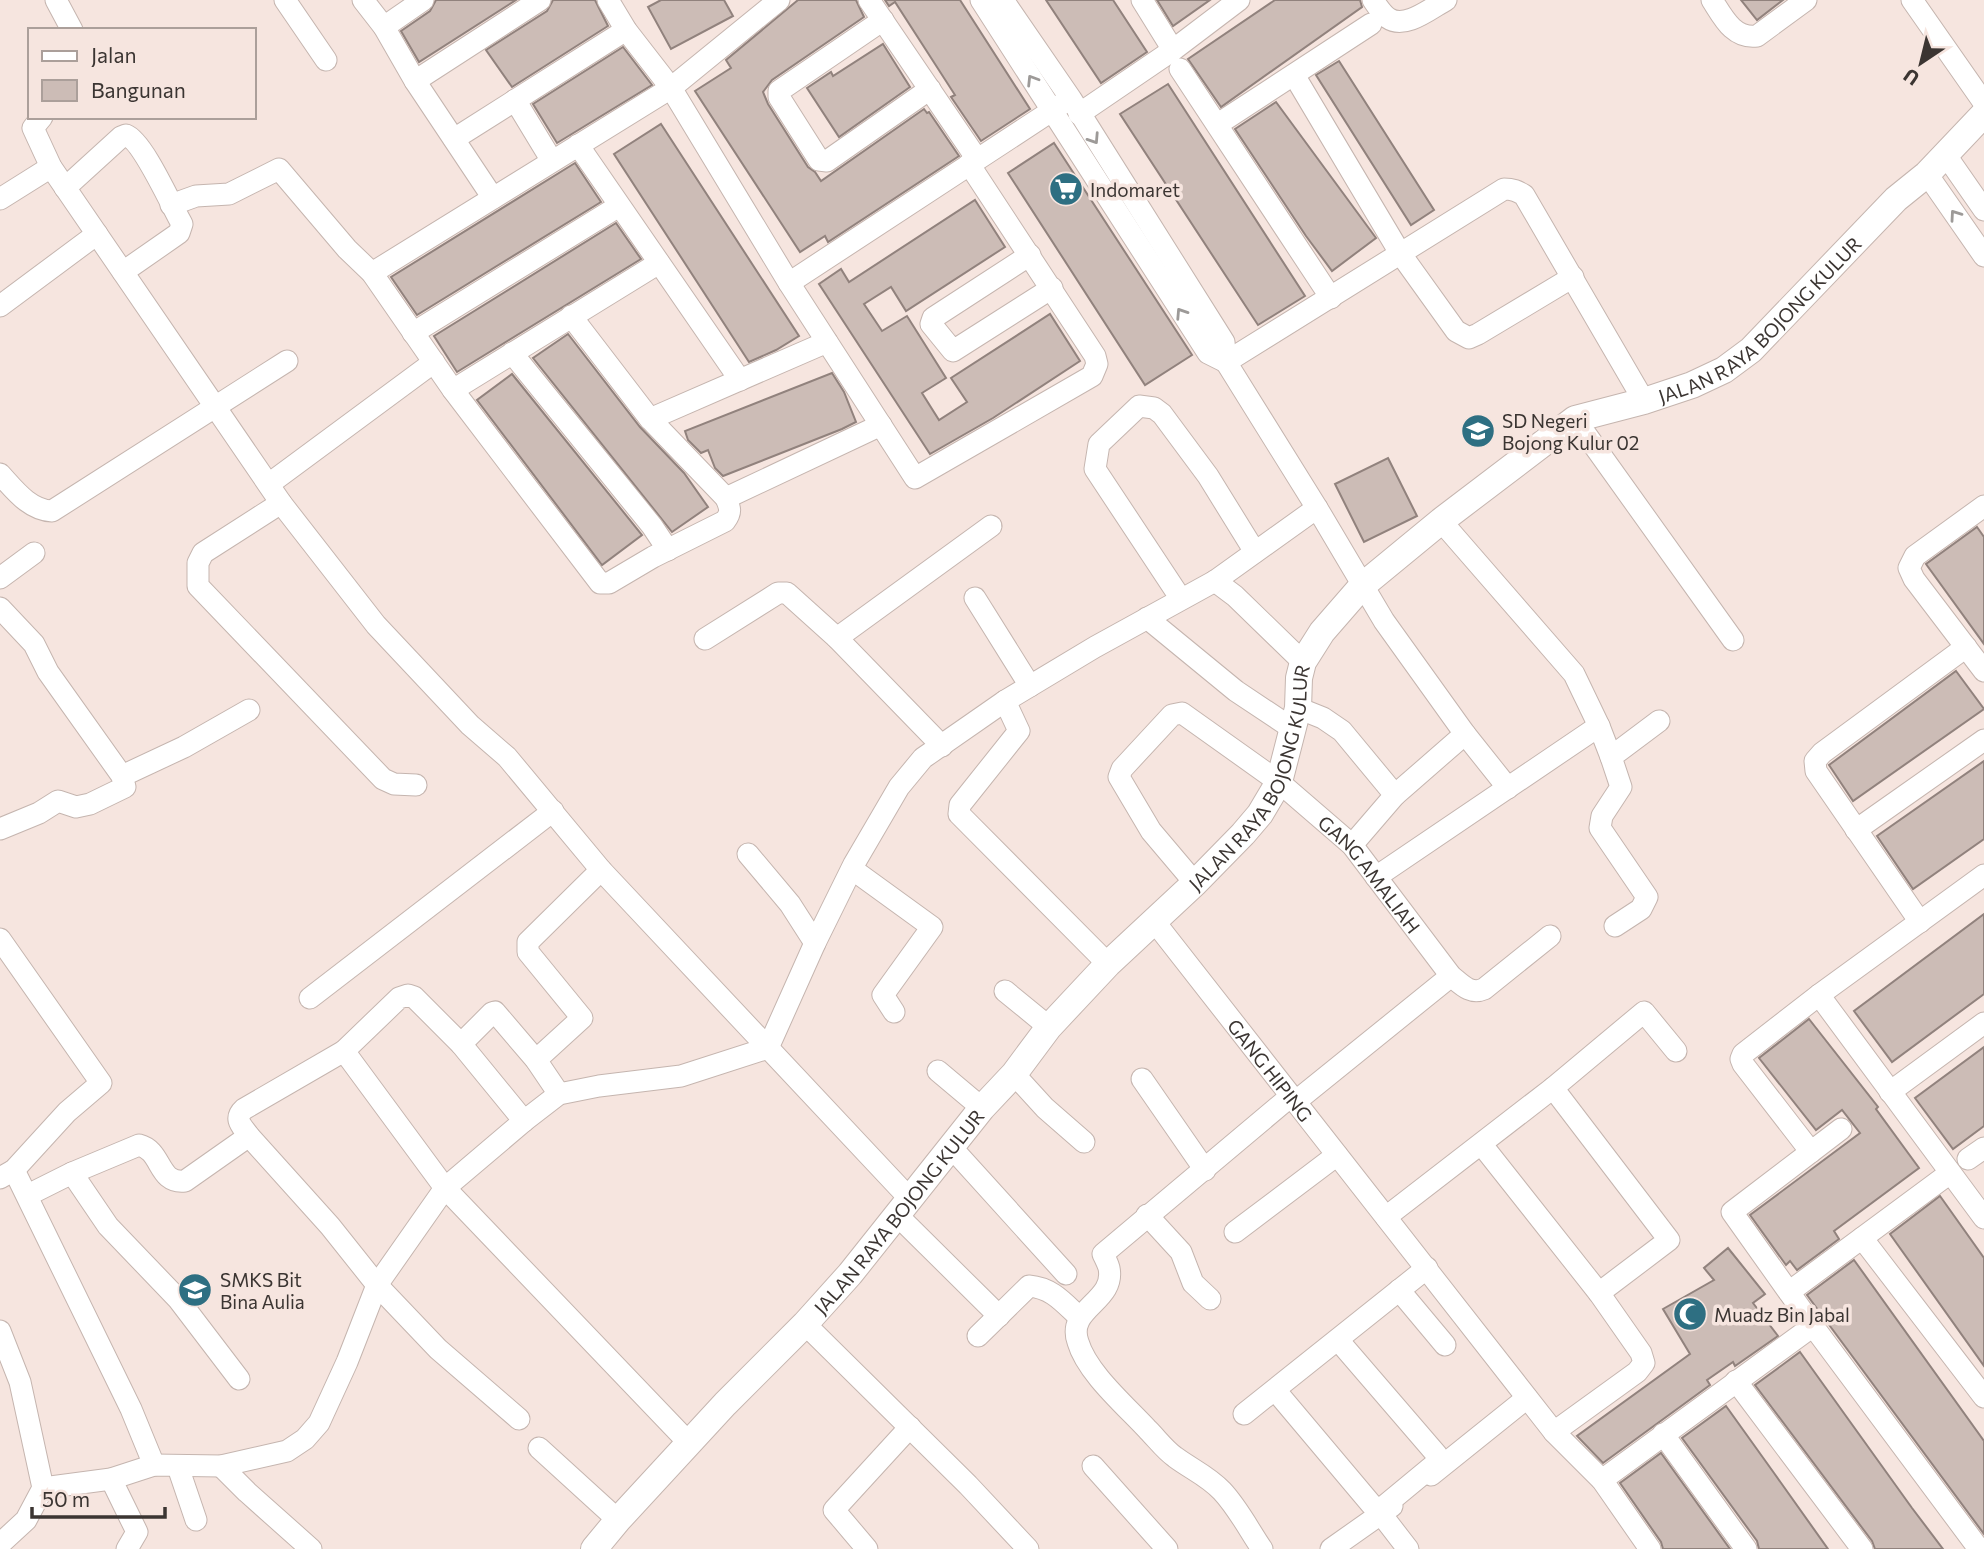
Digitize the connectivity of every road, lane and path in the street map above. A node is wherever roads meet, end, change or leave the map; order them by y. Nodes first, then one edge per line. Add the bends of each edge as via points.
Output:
1 (56, 0) edge
2 (285, 0) edge
3 (363, 0) edge
4 (423, 0) edge
5 (540, 0) edge
6 (608, 0) edge
7 (779, 0) edge
8 (869, 0) edge
9 (981, 0) edge
10 (1003, 0) edge
11 (1142, 0) edge
12 (1239, 0) edge
13 (1373, 0) edge
14 (1446, 0) edge
15 (1712, 0) edge
16 (1806, 0) edge
17 (1912, 0) edge
18 (883, 20) junction
19 (1371, 24) dead end
20 (384, 27) junction
21 (71, 28) edge
22 (626, 30) junction
23 (1177, 59) junction
24 (326, 60) dead end
25 (1294, 75) junction
26 (415, 81) junction
27 (671, 88) junction
28 (930, 89) junction
29 (515, 100) junction
30 (1984, 103) edge
31 (1075, 107) junction
32 (1051, 111) junction
33 (1984, 114) edge
34 (40, 119) edge
35 (1218, 124) junction
36 (454, 139) junction
37 (578, 145) junction
38 (1945, 154) junction
39 (552, 161) junction
40 (973, 162) junction
41 (51, 167) junction
42 (1927, 174) junction
43 (65, 188) junction
44 (0, 198) edge
45 (493, 198) junction
46 (171, 205) junction
47 (620, 206) junction
48 (1984, 211) edge
49 (97, 234) junction
50 (1400, 253) junction
51 (1030, 255) junction
52 (1984, 256) edge
53 (659, 263) junction
54 (123, 272) junction
55 (372, 273) junction
56 (1573, 277) junction
57 (789, 283) junction
58 (1052, 288) junction
59 (1331, 299) junction
60 (0, 306) edge
61 (571, 316) junction
62 (413, 333) junction
63 (827, 342) junction
64 (512, 353) junction
65 (287, 361) dead end
66 (434, 362) junction
67 (1226, 362) junction
68 (740, 380) junction
69 (453, 390) junction
70 (1644, 401) junction
71 (215, 405) junction
72 (650, 419) junction
73 (1575, 419) junction
74 (881, 425) junction
75 (0, 474) edge
76 (269, 484) junction
77 (726, 498) junction
78 (281, 503) junction
79 (1984, 506) edge
80 (1317, 508) junction
81 (1441, 521) junction
82 (991, 526) dead end
83 (668, 550) junction
84 (1255, 552) junction
85 (34, 553) dead end
86 (0, 578) edge
87 (1215, 581) junction
88 (1362, 586) junction
89 (975, 598) dead end
90 (1181, 599) junction
91 (0, 608) edge
92 (1147, 618) junction
93 (837, 638) junction
94 (705, 639) dead end
95 (1733, 640) dead end
96 (1966, 646) junction
97 (1303, 662) junction
98 (1984, 671) edge
99 (1030, 686) junction
100 (1005, 701) junction
101 (249, 710) dead end
102 (1295, 719) junction
103 (1659, 721) dead end
104 (1599, 726) junction
105 (1465, 734) junction
106 (1984, 740) edge
107 (942, 746) junction
108 (1611, 757) junction
109 (122, 776) junction
110 (1279, 782) junction
111 (416, 785) dead end
112 (1508, 788) junction
113 (1395, 795) junction
114 (553, 811) junction
115 (0, 829) edge
116 (1857, 830) junction
117 (1352, 845) junction
118 (748, 854) dead end
119 (852, 869) junction
120 (601, 870) junction
121 (1984, 875) edge
122 (1376, 877) junction
123 (1195, 883) junction
124 (1154, 921) junction
125 (1920, 922) junction
126 (1615, 926) dead end
127 (1550, 936) dead end
128 (0, 939) edge
129 (816, 943) junction
130 (1108, 964) junction
131 (1451, 976) junction
132 (1005, 991) dead end
133 (1819, 995) junction
134 (310, 998) dead end
135 (894, 1012) dead end
136 (1984, 1023) edge
137 (1049, 1027) junction
138 (461, 1044) junction
139 (768, 1048) junction
140 (344, 1051) junction
141 (1676, 1051) dead end
142 (536, 1060) junction
143 (938, 1071) dead end
144 (1014, 1074) junction
145 (1142, 1079) dead end
146 (1553, 1088) junction
147 (1890, 1092) junction
148 (559, 1094) junction
149 (1293, 1099) junction
150 (982, 1108) junction
151 (524, 1121) junction
152 (1841, 1129) dead end
153 (249, 1136) junction
154 (1084, 1142) dead end
155 (1482, 1145) junction
156 (951, 1147) junction
157 (1811, 1152) junction
158 (1337, 1155) junction
159 (1205, 1170) junction
160 (72, 1173) junction
161 (1950, 1173) junction
162 (7, 1174) edge
163 (445, 1188) junction
164 (27, 1195) junction
165 (903, 1207) junction
166 (1147, 1215) junction
167 (1386, 1217) junction
168 (1984, 1218) edge
169 (1235, 1231) dead end
170 (1862, 1238) junction
171 (1427, 1268) junction
172 (1066, 1274) dead end
173 (377, 1285) junction
174 (1399, 1290) junction
175 (1599, 1293) junction
176 (1789, 1293) junction
177 (1210, 1299) dead end
178 (1452, 1301) junction
179 (999, 1316) junction
180 (1079, 1317) junction
181 (1426, 1322) junction
182 (805, 1324) junction
183 (1813, 1326) junction
184 (0, 1331) edge
185 (978, 1336) dead end
186 (1338, 1340) junction
187 (1445, 1345) dead end
188 (239, 1379) dead end
189 (1736, 1381) junction
190 (1275, 1390) junction
191 (1984, 1397) edge
192 (1528, 1398) junction
193 (1244, 1415) dead end
194 (519, 1419) dead end
195 (910, 1427) junction
196 (1554, 1432) junction
197 (1663, 1434) junction
198 (689, 1443) junction
199 (539, 1448) dead end
200 (154, 1465) junction
201 (221, 1465) junction
202 (1093, 1466) dead end
203 (178, 1467) junction
204 (111, 1479) junction
205 (1602, 1480) junction
206 (43, 1488) junction
207 (1381, 1514) junction
208 (196, 1520) dead end
209 (618, 1520) junction
210 (0, 1544) edge
211 (127, 1549) edge
212 (311, 1549) edge
213 (594, 1549) edge
214 (867, 1549) edge
215 (1028, 1549) edge
216 (1167, 1549) edge
217 (1262, 1549) edge
218 (1331, 1549) edge
219 (1408, 1549) edge
220 (1650, 1549) edge
221 (1746, 1549) edge
222 (1862, 1549) edge
223 (1979, 1549) edge

1 - 21 street
2 - 24 street
3 - 20 street
4 - 20 street
5 - 26 street
6 - 22 street
7 - 27 street
8 - 18 street
32 -> 9 street
10 - 31 street
11 - 23 street
12 - 23 street
13 - 14 street via 1385,16 1398,22
15 - 16 street via 1730,26 1748,37 1757,36
17 - 30 street
18 - 28 street
18 - 28 street via 779,91 819,160 827,162
19 - 25 street
20 - 26 street
22 - 27 street
22 - 29 street
23 - 31 street
23 - 35 street
25 - 35 street
25 - 50 street
26 - 36 street
27 - 37 street
27 - 57 street
28 - 40 street
29 - 36 street
29 - 39 street
31 - 32 street
31 -> 67 street via 1224,342
32 - 40 street
67 -> 32 street via 1208,354
33 - 38 main road, JALAN RAYA BOJONG KULUR
34 - 41 street via 33,128
35 - 59 street
36 - 45 street
37 - 39 street
37 - 47 street
38 - 42 main road, JALAN RAYA BOJONG KULUR
38 - 48 street
39 - 45 street
40 - 51 street
40 - 57 street
41 - 43 street
41 - 44 street
52 -> 42 street
42 - 70 main road, JALAN RAYA BOJONG KULUR via 1896,199 1751,350 1724,370
43 - 46 street via 126,135 134,139 154,170
43 - 49 street
45 - 55 street
46 - 54 street via 182,224 179,233
46 - 55 street via 196,196 229,194 279,169
47 - 53 street
47 - 62 street
49 - 54 street
49 - 60 street
50 - 56 street via 1456,331 1469,338
50 - 56 street via 1510,189 1524,195
50 - 59 street
51 - 58 street
51 - 58 street via 933,318 931,324 953,351
53 - 61 street
53 - 68 street
54 - 71 street
55 - 62 street
56 - 70 street
57 - 63 street
58 - 74 street via 1095,356 1092,376 917,478 912,477
59 - 67 street
61 - 64 street
61 - 72 street
62 - 66 street
63 - 68 street
63 - 74 street
64 - 69 street
64 - 83 street
65 - 71 street
66 - 69 street
66 - 76 street
67 - 80 street
68 - 72 street
69 - 83 street via 597,580 609,583
70 - 73 main road, JALAN RAYA BOJONG KULUR
71 - 75 street via 52,511 27,502
71 - 76 street
72 - 77 street
73 - 81 main road, JALAN RAYA BOJONG KULUR
73 - 95 street
74 - 77 street
76 - 78 street
77 - 83 street via 730,515 725,521
78 - 111 street via 204,553 198,563 198,586 383,779
78 - 114 street via 376,625 470,725 507,757
79 - 96 street via 1915,556 1909,568
80 - 84 street
80 - 88 street
81 - 88 main road, JALAN RAYA BOJONG KULUR
81 - 104 street via 1574,674
82 - 93 street
84 - 87 street
84 - 90 street via 1162,414 1147,405 1139,406 1099,444 1095,469
85 - 86 street
87 - 90 street
87 - 97 street
88 - 97 main road, JALAN RAYA BOJONG KULUR
88 - 105 street
89 - 99 street
90 - 92 street
91 - 109 street via 34,644 48,672
92 - 99 street
92 - 102 street via 1236,691
93 - 94 street via 787,593 778,593
93 - 107 street
96 - 98 street
96 - 116 street via 1815,761 1816,771
97 - 102 main road, JALAN RAYA BOJONG KULUR
99 - 100 street
100 - 107 street
100 - 130 street via 1019,731 960,805 959,814
101 - 109 street
102 - 110 main road, JALAN RAYA BOJONG KULUR
102 - 113 street via 1323,718 1342,731
103 - 108 street
104 - 108 street
104 - 112 street
105 - 112 street
105 - 113 street
106 - 116 street
107 - 119 street via 923,758 899,787
108 - 126 street via 1621,787 1602,816 1600,828 1647,897 1641,909
109 - 115 street via 125,787 90,804 76,807 58,801
110 - 117 street, GANG AMALIAH
110 - 123 main road, JALAN RAYA BOJONG KULUR via 1260,814
110 - 123 street, GANG AMALIAH via 1180,713 1172,715 1122,769 1119,777 1151,831
112 - 122 street
113 - 117 street
114 - 120 street
114 - 134 street
116 - 125 street
117 - 122 street, GANG AMALIAH
118 - 129 street
119 - 129 street
119 - 135 street via 932,927 883,995
120 - 139 street
120 - 142 street via 528,942 528,952 582,1018
121 - 125 street
122 - 131 street, GANG AMALIAH
123 - 124 main road, JALAN RAYA BOJONG KULUR
124 - 130 main road, JALAN RAYA BOJONG KULUR
124 - 149 street, GANG HIPING
125 - 133 street
127 - 131 street via 1479,991 1467,989
128 - 162 street via 101,1083
129 - 139 street
130 - 137 main road, JALAN RAYA BOJONG KULUR
131 - 149 street
132 - 137 street
133 - 147 street
133 - 157 street via 1741,1059
136 - 147 street
137 - 144 main road, JALAN RAYA BOJONG KULUR
138 - 140 street via 408,995 399,998
138 - 142 street via 495,1012
138 - 151 street
139 - 148 street via 681,1076
139 - 165 street
140 - 153 street via 240,1112 239,1121
140 - 163 street
141 - 146 street via 1644,1012
142 - 148 street
143 - 150 street
144 - 150 main road, JALAN RAYA BOJONG KULUR
144 - 154 street
145 - 159 street
146 - 155 street
146 - 175 street via 1669,1240
147 - 161 street
148 - 151 street
149 - 158 street, GANG HIPING
149 - 159 street
150 - 156 main road, JALAN RAYA BOJONG KULUR
151 - 163 street
152 - 157 street
153 - 160 street via 185,1181 169,1179 151,1151 139,1144
153 - 173 street
155 - 167 street
155 - 175 street
156 - 165 main road, JALAN RAYA BOJONG KULUR
156 - 172 street
157 - 176 street via 1732,1212
158 - 167 street, GANG HIPING
158 - 169 street
159 - 166 street
160 - 164 street
160 - 188 street via 108,1226 178,1299
161 - 168 street
161 - 170 street
162 - 164 street
163 - 173 street
163 - 198 street
164 - 200 street
165 - 179 street
165 - 182 main road, JALAN RAYA BOJONG KULUR
166 - 177 street via 1181,1252 1194,1283
166 - 180 street via 1103,1254 1110,1270 1107,1284 1100,1298
167 - 171 street, GANG HIPING
170 - 176 street
170 - 191 street
171 - 174 street
171 - 178 street, GANG HIPING
173 - 194 street via 438,1349
173 - 201 street via 319,1423 287,1451
174 - 181 street
174 - 186 street
175 - 196 street via 1642,1353 1644,1363
176 - 183 street
178 - 181 street
178 - 192 street, GANG HIPING
179 - 180 street via 1029,1286 1044,1287
179 - 185 street
180 - 217 street via 1076,1339 1082,1354 1109,1389 1174,1457 1222,1492
181 - 187 street
182 - 195 street
182 - 198 main road, JALAN RAYA BOJONG KULUR
183 - 189 street
183 - 223 street
184 - 206 street via 20,1382
186 - 190 street
186 - 190 street via 1437,1455 1435,1464 1383,1507 1371,1504
189 - 197 street
189 - 222 street
190 - 193 street
192 - 196 street, GANG HIPING
192 - 207 street
195 - 214 street via 834,1510
195 - 215 street
196 - 205 street, GANG HIPING
197 - 205 street
197 - 221 street
198 - 209 main road, JALAN RAYA BOJONG KULUR
199 - 209 street
200 - 203 street
200 - 204 street
201 - 203 street
201 - 212 street
202 - 216 street
203 - 208 street
204 - 206 street
204 - 211 street via 137,1532
205 - 220 street, GANG HIPING
206 - 210 street via 26,1520
207 - 218 street
207 - 219 street
209 - 213 main road, JALAN RAYA BOJONG KULUR

